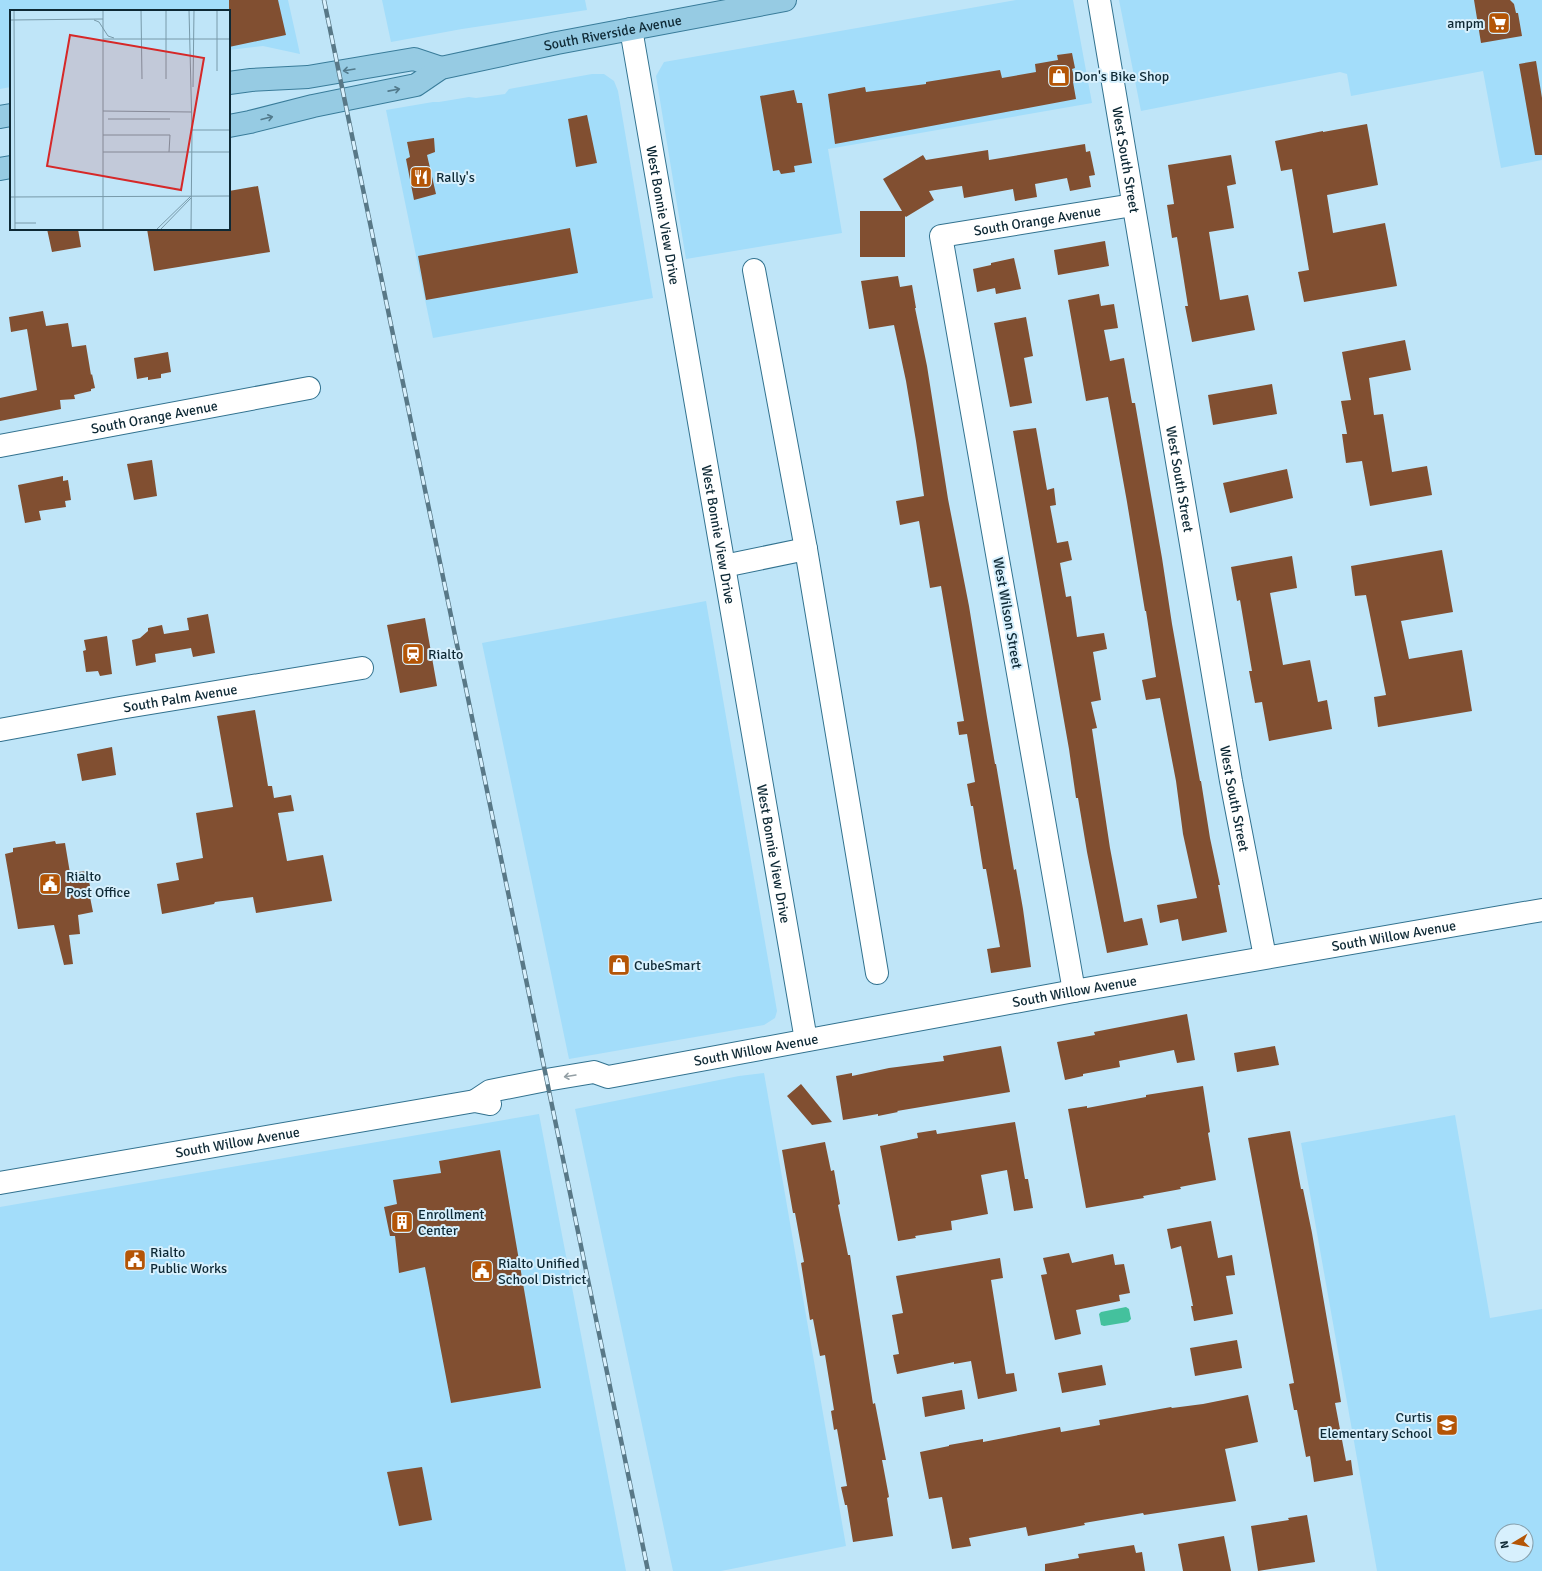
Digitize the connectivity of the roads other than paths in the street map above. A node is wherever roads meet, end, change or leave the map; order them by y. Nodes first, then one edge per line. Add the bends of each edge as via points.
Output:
1 (785, 0) edge
2 (1099, 0) edge
3 (632, 29) junction
4 (442, 68) junction
5 (230, 83) edge
6 (10, 115) edge
7 (0, 117) edge
8 (230, 126) edge
9 (10, 167) edge
10 (0, 169) edge
11 (1133, 205) junction
12 (941, 236) joint
13 (754, 270) dead end
14 (309, 388) dead end
15 (0, 446) edge
16 (806, 549) junction
17 (724, 566) junction
18 (362, 668) dead end
19 (0, 730) edge
20 (1542, 910) edge
21 (1266, 957) junction
22 (877, 974) dead end
23 (1074, 991) junction
24 (806, 1040) junction
25 (0, 1183) edge

1 - 3 main road, South Riverside Avenue
2 - 11 street, West South Street
3 - 4 main road, South Riverside Avenue
3 - 17 street, West Bonnie View Drive
4 -> 5 main road via 414,59 308,77
8 -> 4 main road, South Riverside Avenue via 416,85
6 - 7 main road
9 - 10 main road
11 - 12 street, South Orange Avenue
11 - 21 street, West South Street via 1230,773
12 - 23 street, West Wilson Street
13 - 16 street
14 - 15 street, South Orange Avenue
16 - 17 street
16 - 22 street
17 - 24 street, West Bonnie View Drive
18 - 19 street, South Palm Avenue
20 - 21 street, South Willow Avenue
21 - 23 street, South Willow Avenue
23 - 24 street, South Willow Avenue
24 - 25 street, South Willow Avenue via 608,1077 594,1072 546,1080 490,1090 475,1101

